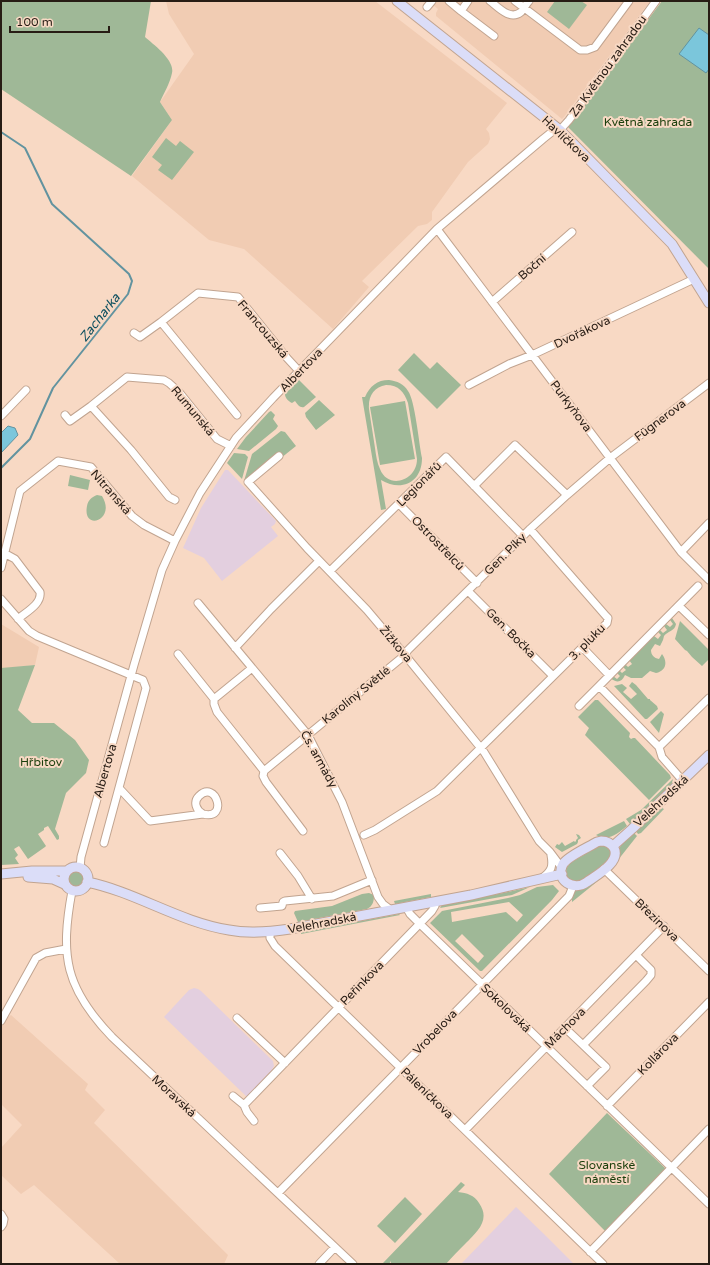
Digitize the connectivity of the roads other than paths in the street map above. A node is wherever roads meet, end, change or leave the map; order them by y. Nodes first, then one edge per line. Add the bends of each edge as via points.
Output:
1 (397, 1) edge
2 (432, 1) edge
3 (449, 1) edge
4 (468, 1) edge
5 (490, 1) edge
6 (515, 1) edge
7 (529, 1) edge
8 (629, 1) edge
9 (656, 1) edge
10 (427, 7) dead end
11 (524, 8) junction
12 (461, 11) junction
13 (494, 36) dead end
14 (560, 130) junction
15 (437, 229) junction
16 (572, 232) dead end
17 (694, 279) junction
18 (492, 302) junction
19 (709, 303) edge
20 (161, 322) junction
21 (134, 333) dead end
22 (532, 355) junction
23 (299, 371) junction
24 (709, 383) edge
25 (469, 385) dead end
26 (26, 390) dead end
27 (91, 406) junction
28 (65, 415) dead end
29 (237, 415) dead end
30 (1, 416) edge
31 (231, 446) junction
32 (279, 456) dead end
33 (610, 458) junction
34 (474, 486) junction
35 (567, 495) junction
36 (175, 500) dead end
37 (399, 504) junction
38 (709, 523) edge
39 (530, 529) junction
40 (523, 536) junction
41 (175, 541) junction
42 (681, 552) junction
43 (4, 553) junction
44 (319, 561) junction
45 (1, 568) edge
46 (330, 571) junction
47 (708, 576) edge
48 (477, 583) junction
49 (698, 586) dead end
50 (468, 591) junction
51 (1, 599) edge
52 (198, 603) dead end
53 (679, 606) junction
54 (18, 619) junction
55 (709, 635) edge
56 (235, 648) junction
57 (583, 648) junction
58 (178, 654) dead end
59 (405, 655) junction
60 (252, 668) junction
61 (132, 675) junction
62 (610, 675) junction
63 (554, 676) junction
64 (599, 686) junction
65 (709, 698) edge
66 (214, 699) junction
67 (579, 706) dead end
68 (308, 735) junction
69 (659, 747) junction
70 (481, 748) junction
71 (709, 755) edge
72 (264, 771) junction
73 (683, 781) junction
74 (119, 788) junction
75 (203, 814) dead end
76 (303, 831) dead end
77 (364, 835) dead end
78 (104, 843) dead end
79 (612, 846) junction
80 (550, 852) junction
81 (280, 853) dead end
82 (571, 858) junction
83 (80, 868) junction
84 (604, 869) junction
85 (67, 871) junction
86 (562, 871) junction
87 (1, 874) edge
88 (372, 880) junction
89 (541, 880) junction
90 (87, 882) junction
91 (64, 884) junction
92 (573, 886) junction
93 (72, 891) junction
94 (378, 897) junction
95 (312, 899) junction
96 (435, 902) junction
97 (406, 907) junction
98 (260, 908) dead end
99 (391, 910) junction
100 (369, 914) junction
101 (420, 924) junction
102 (664, 926) junction
103 (270, 932) junction
104 (66, 949) junction
105 (636, 955) junction
106 (709, 971) edge
107 (482, 984) junction
108 (709, 1002) edge
109 (339, 1008) junction
110 (2, 1016) edge
111 (237, 1018) dead end
112 (565, 1028) junction
113 (583, 1045) junction
114 (546, 1047) junction
115 (285, 1063) junction
116 (400, 1068) junction
117 (587, 1086) junction
118 (232, 1096) dead end
119 (244, 1105) junction
120 (607, 1106) junction
121 (254, 1121) dead end
122 (465, 1130) junction
123 (709, 1130) edge
124 (672, 1168) junction
125 (278, 1193) junction
126 (709, 1204) edge
127 (1, 1214) edge
128 (1, 1227) edge
129 (335, 1247) junction
130 (590, 1252) junction
131 (601, 1263) edge
132 (319, 1264) edge
133 (354, 1264) edge

1 - 14 main road, Havlíčkova
2 - 10 street
3 - 12 street
4 - 12 street
5 - 11 street via 512,15
6 - 11 street
7 - 11 street
8 - 11 street via 595,47 587,50 580,50
9 - 14 street, Za Květnou zahradou
12 - 13 street
14 - 15 street, Albertova via 553,131 543,139
14 - 17 main road, Havlíčkova via 672,244
15 - 18 street, Purkyňova
15 - 23 street, Albertova
16 - 18 street, Boční
17 - 19 main road, Havlíčkova
17 - 22 street, Dvořákova
18 - 22 street, Purkyňova
20 - 21 street, Francouzská via 140,337
20 - 23 street, Francouzská via 198,293 238,297
20 - 29 street
22 - 25 street, Dvořákova
22 - 33 street, Purkyňova
23 - 31 street, Albertova
24 - 33 street, Fügnerova
26 - 30 street
27 - 28 street, Rumunská via 70,421
27 - 31 street, Rumunská via 128,377 164,380 179,392 217,439
27 - 36 street via 132,450 168,497
31 - 41 street, Albertova via 200,493
32 - 44 street, Žižkova via 248,482
33 - 35 street, Gen. Píky
33 - 42 street, Purkyňova
34 - 35 street via 515,445
34 - 37 street, Legionářů via 446,457
34 - 40 street, Legionářů
35 - 39 street, Gen. Píky
37 - 46 street, Legionářů
37 - 48 street, Ostrostřelců
38 - 42 street
39 - 40 street, Gen. Píky
39 - 57 street, 3. pluku via 608,618 606,625
40 - 48 street, Gen. Píky
41 - 43 street, Nitranská via 132,516 91,467 58,461 20,491
41 - 61 street, Albertova via 162,570
42 - 47 street, Purkyňova
43 - 45 street, Nitranská
43 - 54 street via 15,559 40,592 38,602
44 - 46 street, Žižkova
44 - 56 street
46 - 59 street, Žižkova
48 - 50 street, Gen. Píky
49 - 53 street
50 - 59 street, Gen. Píky
50 - 63 street, Gen. Bočka
51 - 54 street
52 - 56 street, Čs. armády
53 - 55 street
53 - 62 street
54 - 61 street via 37,636
56 - 60 street, Čs. armády
57 - 62 street
57 - 63 street, 3. pluku
58 - 66 street
59 - 68 street, Karolíny Světlé
59 - 70 street, Žižkova
60 - 66 street
60 - 68 street, Čs. armády
61 - 74 street, Albertova via 143,680 146,688
61 - 83 street, Albertova
62 - 64 street
63 - 70 street, 3. pluku
64 - 67 street
64 - 69 street
65 - 69 street
66 - 72 street via 217,712
68 - 72 street, Karolíny Světlé
68 - 88 street, Čs. armády via 342,802
69 - 73 street via 662,757
70 - 77 street, 3. pluku via 437,791
70 - 80 street, Žižkova via 539,841
71 - 73 main road, Velehradská
72 - 76 street via 266,782
73 - 79 main road, Velehradská
74 - 75 street via 150,821
74 - 78 street, Albertova
79 - 82 main road via 601,841
79 - 84 main road via 615,858
80 - 82 street
80 - 86 street, Žižkova
80 - 89 street via 551,869
81 - 95 street
82 - 86 main road via 565,862
83 - 85 main road via 73,867
83 - 90 main road via 86,872
84 - 92 main road via 582,885
84 - 102 street, Březinova
85 - 87 main road
85 - 91 main road
86 - 89 main road, Velehradská
86 - 92 main road via 565,882
87 - 91 main road via 53,879
88 - 94 street, Čs. armády
88 - 95 street via 333,896
89 - 96 main road, Velehradská
90 - 93 main road via 83,889
90 - 103 main road, Velehradská via 110,888 209,926 241,932
91 - 93 main road
92 - 107 street, Vrobelova via 569,896
93 - 104 street, Moravská via 66,929
94 - 99 street
94 - 100 street via 375,909
95 - 98 street via 285,901 282,906
96 - 97 main road, Velehradská
96 - 101 street, Peřinkova via 432,911
97 - 99 main road, Velehradská
97 - 101 street, Sokolovská
99 - 100 main road, Velehradská
100 - 103 main road, Velehradská
101 - 107 street, Sokolovská
101 - 109 street, Peřinkova
102 - 105 street, Máchova
102 - 106 street, Březinova
103 - 109 street, Páleníčkova via 270,938 275,946
104 - 110 street via 45,952 36,958
104 - 125 street, Moravská via 73,982 93,1016 112,1037
105 - 112 street, Máchova
105 - 113 street via 651,970 651,975
107 - 114 street, Sokolovská
107 - 116 street, Vrobelova
108 - 120 street, Kollárova
109 - 115 street, Peřinkova
109 - 116 street, Páleníčkova
111 - 115 street
112 - 113 street
112 - 114 street, Máchova
113 - 117 street via 606,1067
114 - 117 street, Sokolovská
114 - 122 street, Máchova
115 - 119 street, Peřinkova
116 - 122 street, Páleníčkova
116 - 125 street, Vrobelova
117 - 120 street, Sokolovská
118 - 119 street
119 - 121 street
120 - 124 street
122 - 130 street, Páleníčkova
123 - 124 street
124 - 126 street
124 - 130 street
125 - 129 street, Moravská
127 - 128 street via 4,1219
129 - 132 street
129 - 133 street, Moravská
130 - 131 street, Páleníčkova

